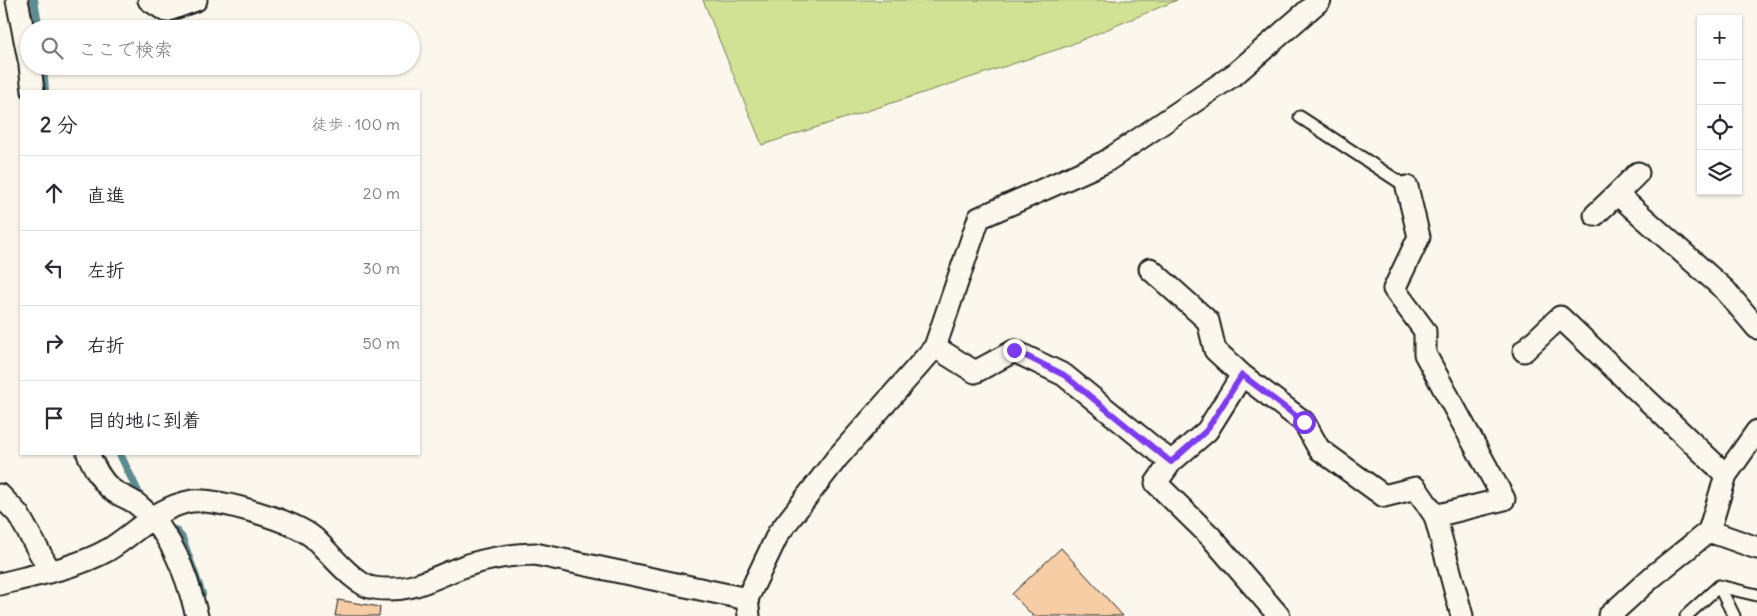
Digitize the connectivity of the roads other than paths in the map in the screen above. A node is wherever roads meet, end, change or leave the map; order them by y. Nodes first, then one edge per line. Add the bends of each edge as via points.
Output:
1 (17, 0) edge
2 (149, 0) edge
3 (196, 0) edge
4 (1320, 0) edge
5 (21, 20) edge
6 (31, 75) edge
7 (33, 90) edge
8 (1300, 117) dead end
9 (1638, 172) dead end
10 (1408, 187) joint
11 (1617, 194) junction
12 (1595, 215) dead end
13 (1150, 269) dead end
14 (1757, 328) edge
15 (934, 347) junction
16 (1524, 351) dead end
17 (1242, 375) junction
18 (1757, 431) edge
19 (89, 455) edge
20 (1171, 462) junction
21 (1726, 475) junction
22 (0, 495) edge
23 (1435, 516) junction
24 (150, 517) junction
25 (1709, 531) junction
26 (1757, 548) edge
27 (50, 571) junction
28 (0, 584) edge
29 (1719, 586) junction
30 (1757, 595) edge
31 (748, 608) edge
32 (197, 616) edge
33 (1279, 616) edge
34 (1462, 616) edge
35 (1610, 616) edge
36 (1686, 616) edge
37 (1734, 616) edge

1 - 5 street
2 - 3 street via 166,11
4 - 15 street via 1235,74 1105,162 979,218
6 - 7 street
8 - 10 lane
9 - 11 street
10 - 23 street via 1419,237 1394,289 1425,331 1425,354 1504,499
11 - 12 street
11 - 14 street via 1725,290
13 - 17 street via 1208,321 1215,350
15 - 20 street via 975,372 1014,350 1064,375
15 - 31 street via 837,458 778,534
16 - 21 street via 1560,316
17 - 20 street via 1206,431
17 - 23 street via 1304,422 1319,449 1384,496 1416,488
18 - 21 street
19 - 24 street via 111,489 138,505
20 - 33 street via 1156,483 1211,537
21 - 25 street
22 - 27 street via 18,514
23 - 34 street
24 - 27 street via 108,550
24 - 31 street via 194,501 218,501 262,515 296,526 312,536 371,588 412,588 471,564 514,554 535,554
24 - 32 street via 170,543 188,580
25 - 26 street
25 - 35 street
27 - 28 street
29 - 30 lane
29 - 36 lane
29 - 37 lane

